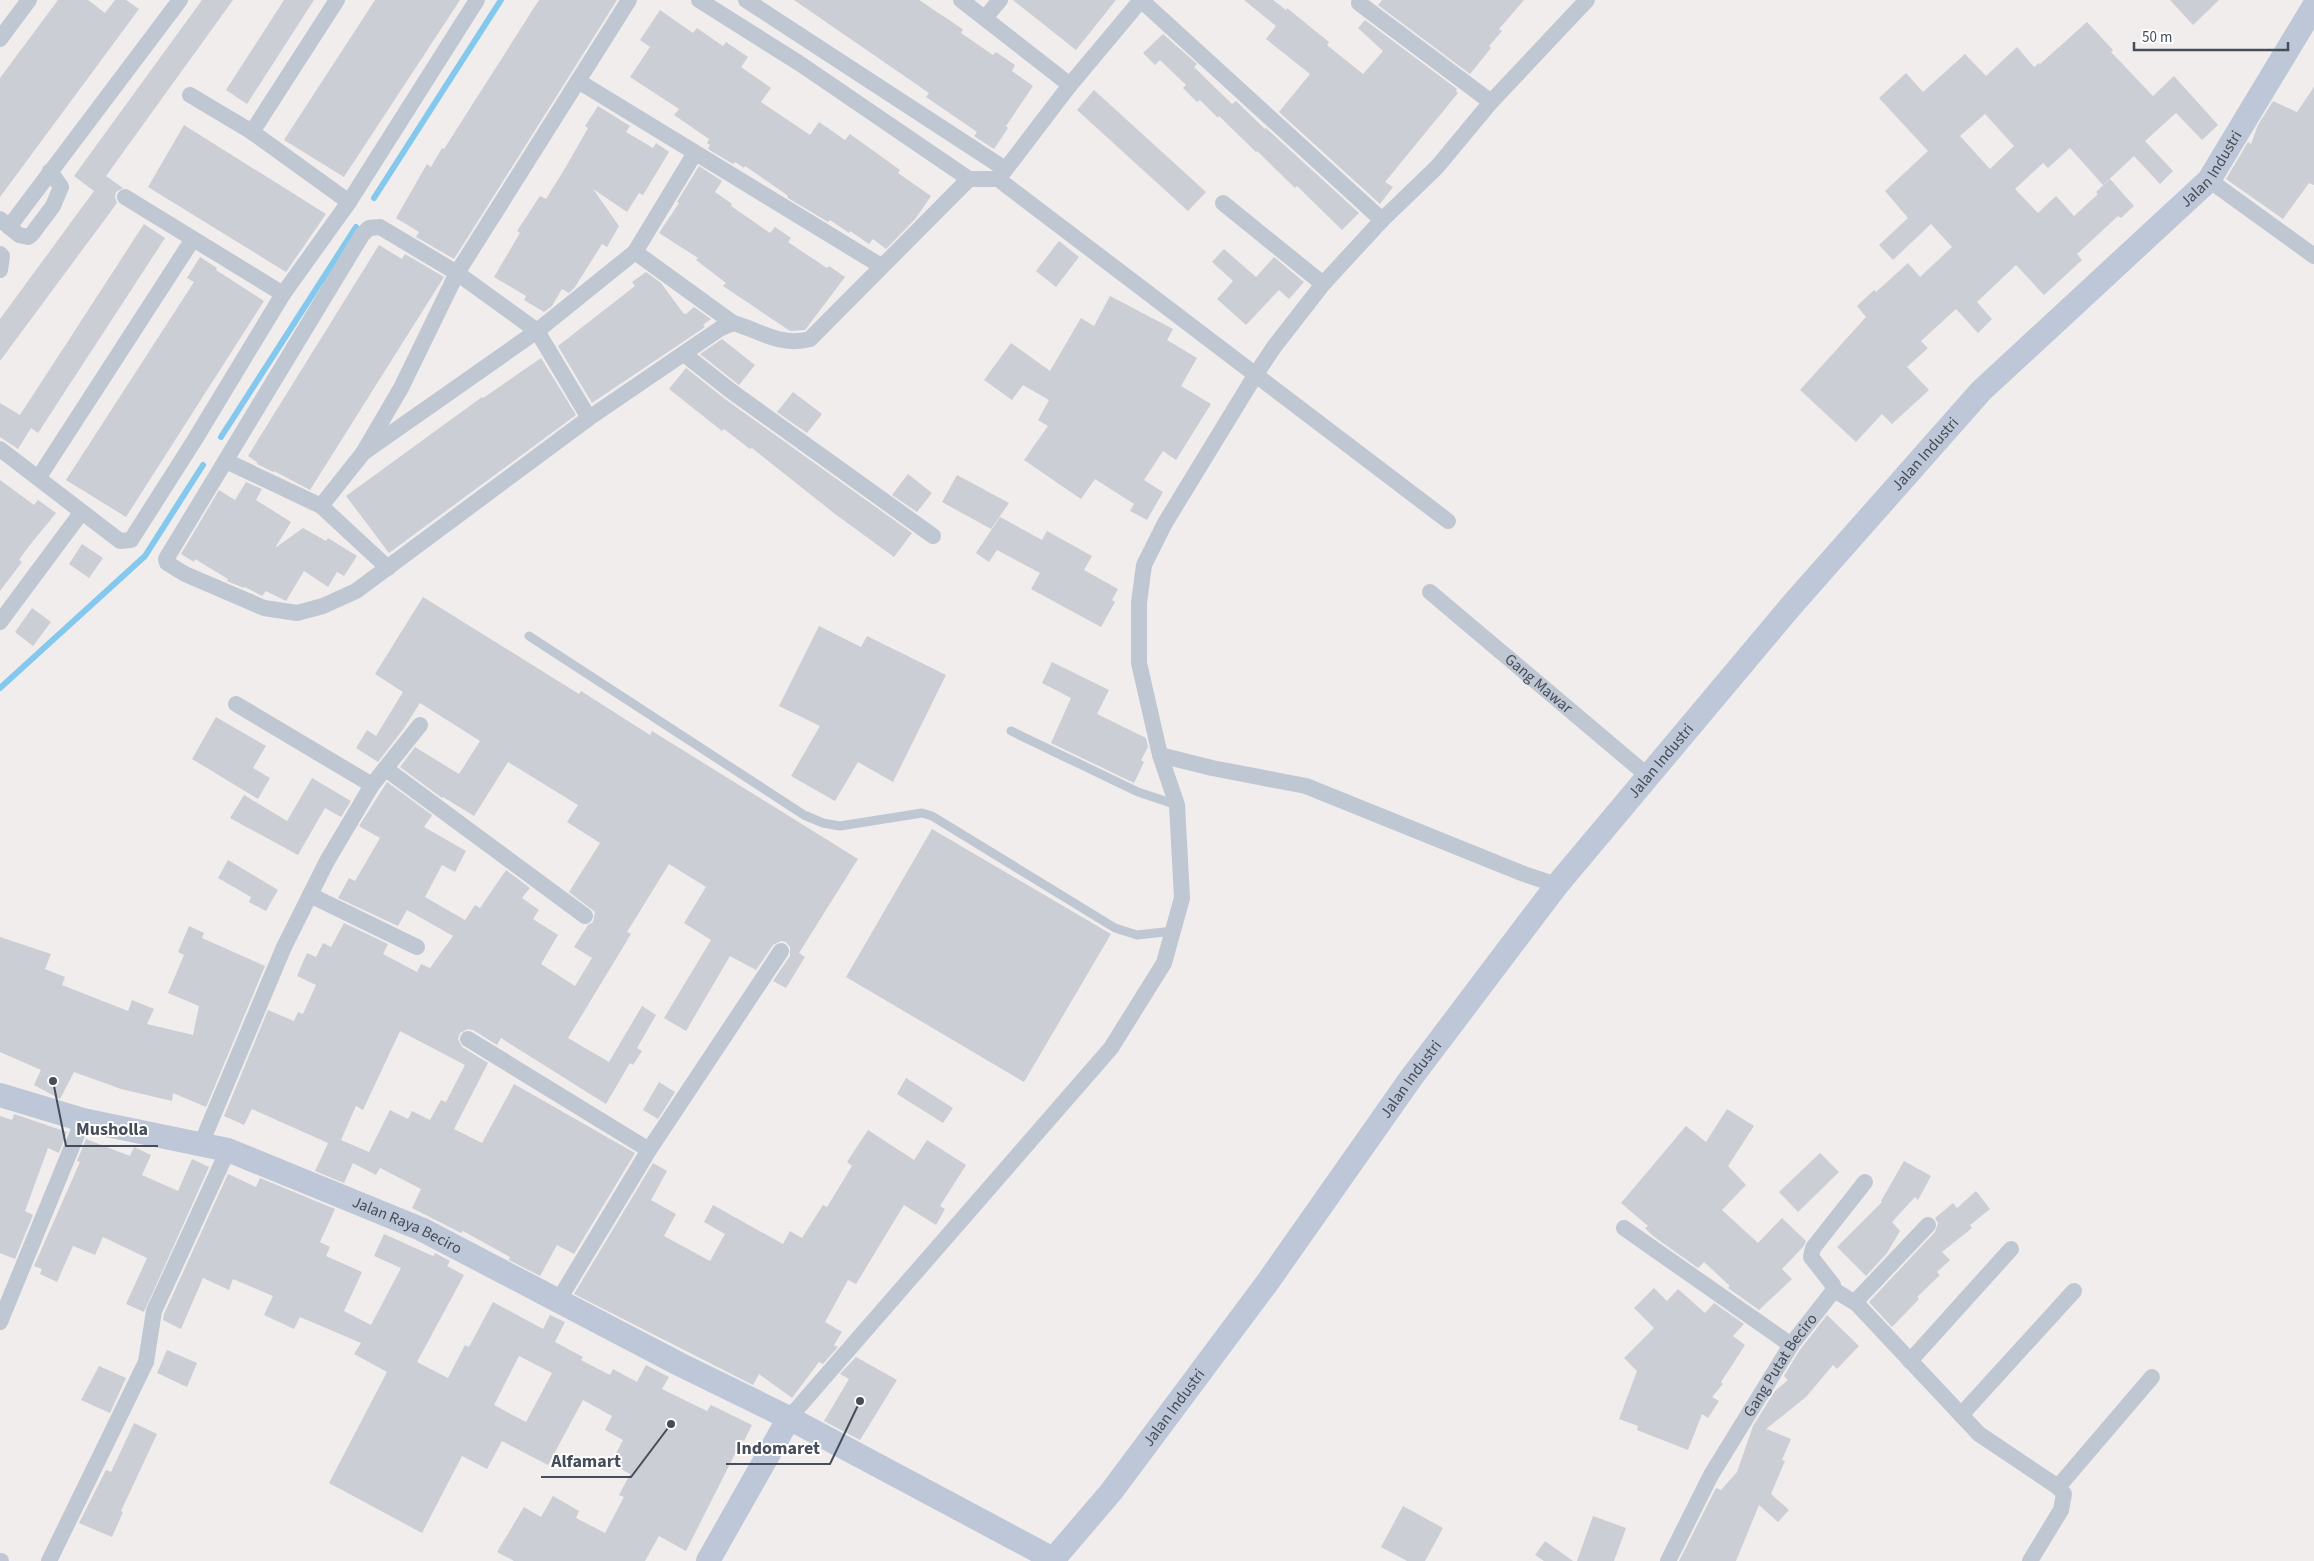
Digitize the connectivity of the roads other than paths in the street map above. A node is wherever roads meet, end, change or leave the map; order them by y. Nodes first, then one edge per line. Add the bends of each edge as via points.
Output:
1 (29, 0) edge
2 (336, 0) edge
3 (477, 0) edge
4 (629, 0) edge
5 (699, 0) edge
6 (746, 0) edge
7 (961, 0) edge
8 (1000, 0) edge
9 (1141, 0) edge
10 (1587, 0) edge
11 (174, 2) edge
12 (1359, 3) dead end
13 (2314, 6) edge
14 (985, 18) junction
15 (0, 39) edge
16 (578, 81) junction
17 (1070, 85) junction
18 (190, 95) dead end
19 (1491, 102) junction
20 (252, 132) junction
21 (695, 153) junction
22 (50, 171) junction
23 (1001, 174) junction
24 (969, 179) junction
25 (2209, 180) junction
26 (125, 197) dead end
27 (349, 202) junction
28 (1223, 202) dead end
29 (1382, 220) junction
30 (5, 223) edge
31 (193, 239) junction
32 (635, 252) junction
33 (0, 254) edge
34 (2314, 256) edge
35 (881, 266) junction
36 (0, 270) edge
37 (457, 273) junction
38 (1323, 284) junction
39 (283, 294) junction
40 (733, 323) junction
41 (537, 331) junction
42 (684, 354) junction
43 (1256, 374) junction
44 (589, 418) junction
45 (0, 449) edge
46 (363, 453) junction
47 (226, 461) junction
48 (38, 477) junction
49 (321, 506) junction
50 (81, 513) junction
51 (1448, 521) dead end
52 (933, 536) dead end
53 (388, 568) junction
54 (1430, 592) dead end
55 (0, 622) edge
56 (529, 636) dead end
57 (236, 704) dead end
58 (420, 725) dead end
59 (1011, 731) dead end
60 (1160, 755) junction
61 (386, 769) junction
62 (1648, 776) junction
63 (372, 785) junction
64 (1177, 805) junction
65 (1557, 885) junction
66 (310, 896) junction
67 (585, 916) dead end
68 (1173, 931) junction
69 (417, 947) dead end
70 (781, 951) dead end
71 (468, 1039) dead end
72 (0, 1095) edge
73 (83, 1120) junction
74 (201, 1144) junction
75 (228, 1150) junction
76 (649, 1150) junction
77 (1865, 1182) dead end
78 (1928, 1225) dead end
79 (1624, 1228) dead end
80 (2010, 1249) dead end
81 (1834, 1290) junction
82 (2074, 1291) dead end
83 (558, 1301) junction
84 (1855, 1302) junction
85 (0, 1322) edge
86 (1791, 1345) junction
87 (1910, 1361) junction
88 (2152, 1377) dead end
89 (1960, 1414) junction
90 (789, 1418) junction
91 (2058, 1487) junction
92 (1054, 1560) edge
93 (49, 1561) edge
94 (708, 1561) edge
95 (1668, 1561) edge
96 (2030, 1561) edge

1 - 15 street
2 - 20 street
3 - 27 street
4 - 16 street
5 - 24 street via 799,63
6 - 23 street
7 - 14 street
8 - 14 street
9 - 17 street
9 - 29 street
10 - 19 street
11 - 22 street
12 - 19 street
13 - 25 street, Jalan Industri
14 - 17 street
16 - 21 street
16 - 37 street
17 - 23 street
18 - 20 street
19 - 29 street via 1437,167
20 - 27 street
21 - 32 street
21 - 35 street
22 - 30 street
22 - 30 street via 62,187 53,206 28,237 19,236
23 - 24 street
23 - 43 street
24 - 35 street
25 - 34 street
25 - 62 street, Jalan Industri via 1981,391 1791,606
26 - 31 street
27 - 39 street
28 - 38 street
29 - 38 street
31 - 39 street
31 - 48 street
32 - 40 street
32 - 41 street
33 - 36 street
35 - 40 street via 810,339 785,342
37 - 41 street
37 - 46 street via 401,388
37 - 47 street via 380,228 369,228
38 - 43 street
39 - 50 street via 131,540 120,541
40 - 42 street
41 - 44 street
41 - 46 street
42 - 44 street
42 - 52 street via 731,392
43 - 51 street
43 - 60 street via 1165,523 1144,566 1139,603 1139,663
44 - 53 street
45 - 48 street
46 - 49 street
47 - 49 street
47 - 53 street via 166,559 172,567 264,608 297,613 323,606 356,591
48 - 50 street
49 - 53 street
50 - 55 street
54 - 62 street, Gang Mawar
56 - 68 lane via 804,815 840,826 922,813 932,816 1115,928 1137,935
57 - 63 street
58 - 61 street
59 - 64 lane via 1138,792
60 - 64 street
60 - 65 street via 1306,786
61 - 63 street
61 - 67 street
62 - 65 street, Jalan Industri
63 - 66 street
64 - 68 street via 1182,898
65 - 92 street, Jalan Industri via 1411,1078 1267,1283 1112,1492
66 - 69 street
66 - 74 street via 284,947
68 - 90 street via 1164,963 1111,1048
70 - 76 street
71 - 76 street
72 - 73 street, Jalan Raya Beciro
73 - 74 street, Jalan Raya Beciro
73 - 85 street
74 - 75 street, Jalan Raya Beciro
75 - 83 street, Jalan Raya Beciro via 421,1229
75 - 93 street via 154,1311 146,1362
76 - 83 street
77 - 81 street via 1813,1248 1811,1257 1833,1284
78 - 84 street
79 - 86 street
80 - 87 street
81 - 84 street
81 - 86 street, Gang Putat Beciro
82 - 89 street
83 - 90 street, Jalan Raya Beciro
84 - 87 street
86 - 95 street, Gang Putat Beciro via 1711,1475
87 - 89 street
88 - 91 street
89 - 91 street via 1979,1434
90 - 92 street, Jalan Raya Beciro
90 - 94 street
91 - 96 street via 2064,1494 2061,1510

